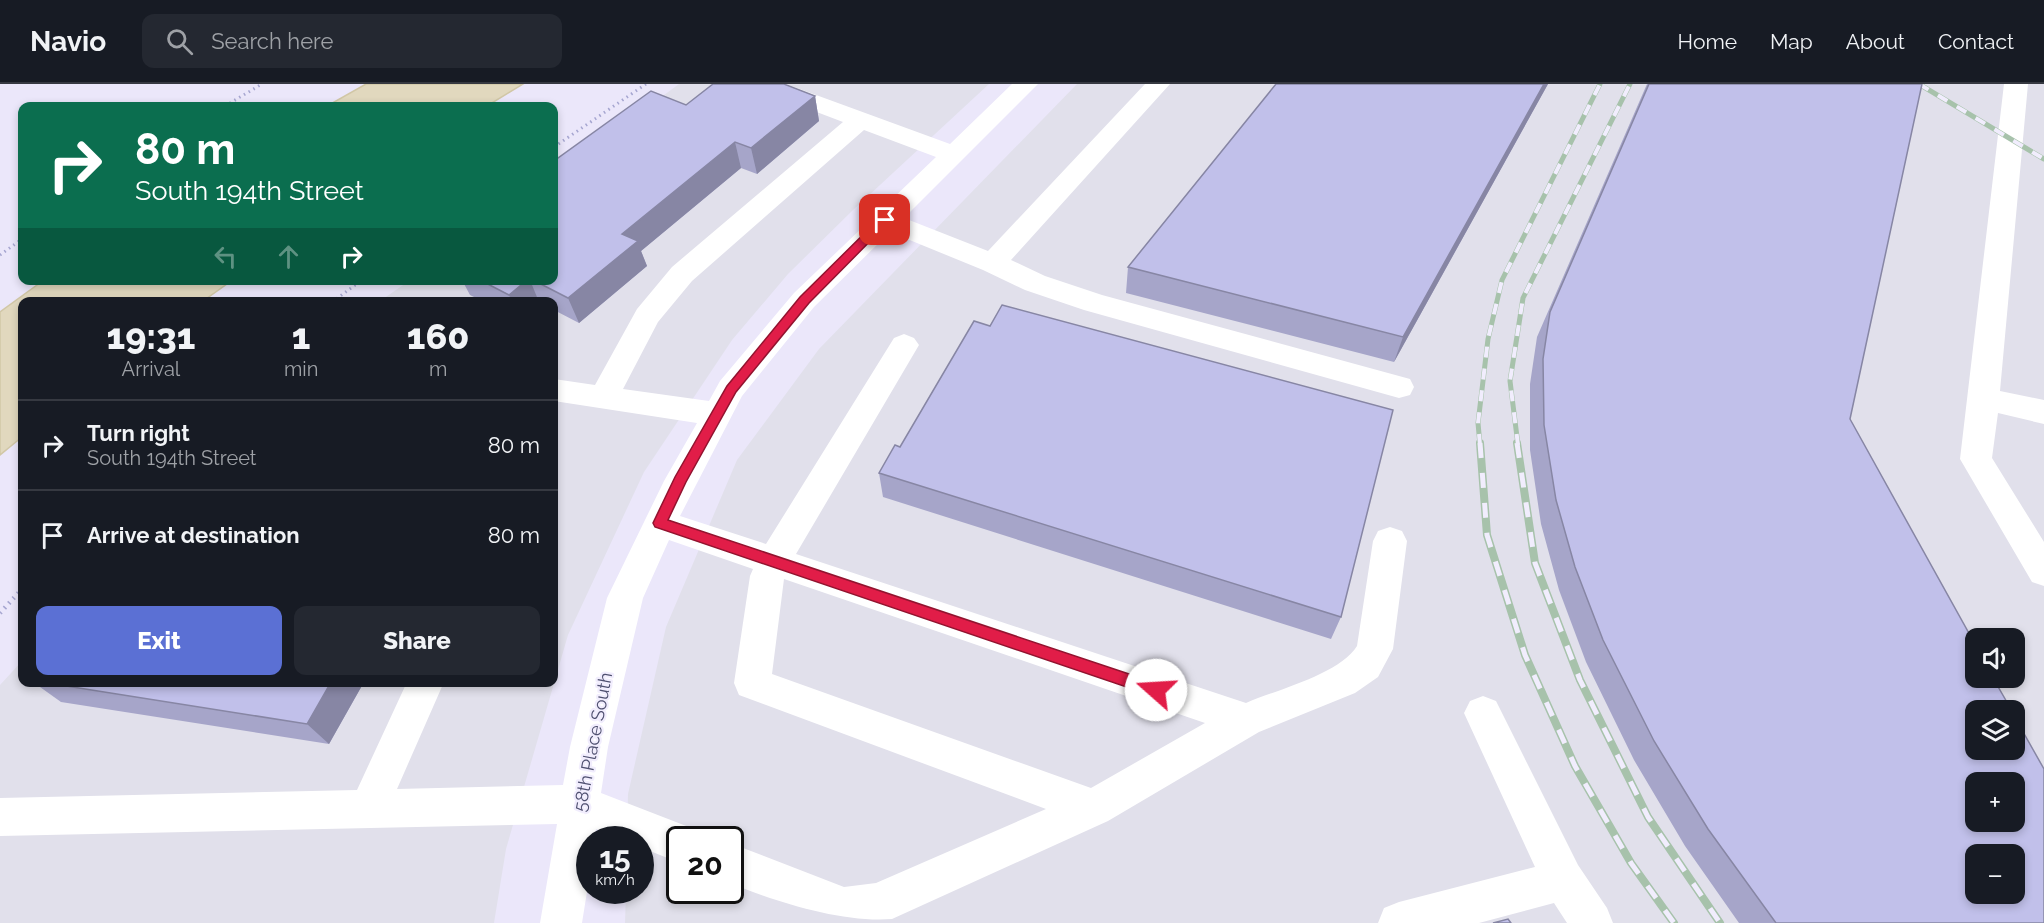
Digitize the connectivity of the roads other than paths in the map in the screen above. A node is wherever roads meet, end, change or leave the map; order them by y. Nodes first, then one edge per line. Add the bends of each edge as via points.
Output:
1 (764, 84) edge
2 (1026, 84) edge
3 (1158, 84) edge
4 (2016, 84) edge
5 (860, 120) junction
6 (952, 154) junction
7 (885, 220) junction
8 (993, 263) junction
9 (904, 345) dead end
10 (1399, 387) dead end
11 (558, 391) edge
12 (603, 397) junction
13 (1984, 399) junction
14 (2044, 412) edge
15 (717, 414) junction
16 (660, 523) junction
17 (1390, 541) dead end
18 (774, 562) junction
19 (2044, 572) edge
20 (424, 687) edge
21 (1483, 713) dead end
22 (1246, 720) junction
23 (580, 804) junction
24 (369, 808) junction
25 (1094, 808) junction
26 (0, 817) edge
27 (666, 838) edge
28 (744, 869) edge
29 (1563, 880) junction
30 (561, 923) edge
31 (1398, 923) edge
32 (1592, 923) edge

1 - 5 street
2 - 6 street, 58th Place South
3 - 8 street
4 - 13 street
5 - 6 street
5 - 12 street via 682,273 646,316
6 - 7 street, 58th Place South
7 - 8 street
7 - 15 street, 58th Place South via 804,300 731,389
8 - 10 street via 1035,283 1094,303
9 - 18 street
11 - 12 street
12 - 15 street
13 - 14 street
13 - 19 street via 1977,459
15 - 16 street, 58th Place South
16 - 18 street
16 - 23 street, 58th Place South via 624,598 589,747
17 - 22 street via 1375,650 1365,666 1342,681
18 - 22 street
18 - 25 street via 767,576 752,683
20 - 24 street
21 - 29 street
22 - 25 street
23 - 24 street
23 - 27 street
23 - 30 street, 58th Place South
24 - 26 street
25 - 28 street via 877,904 844,908
29 - 31 street
29 - 32 street

